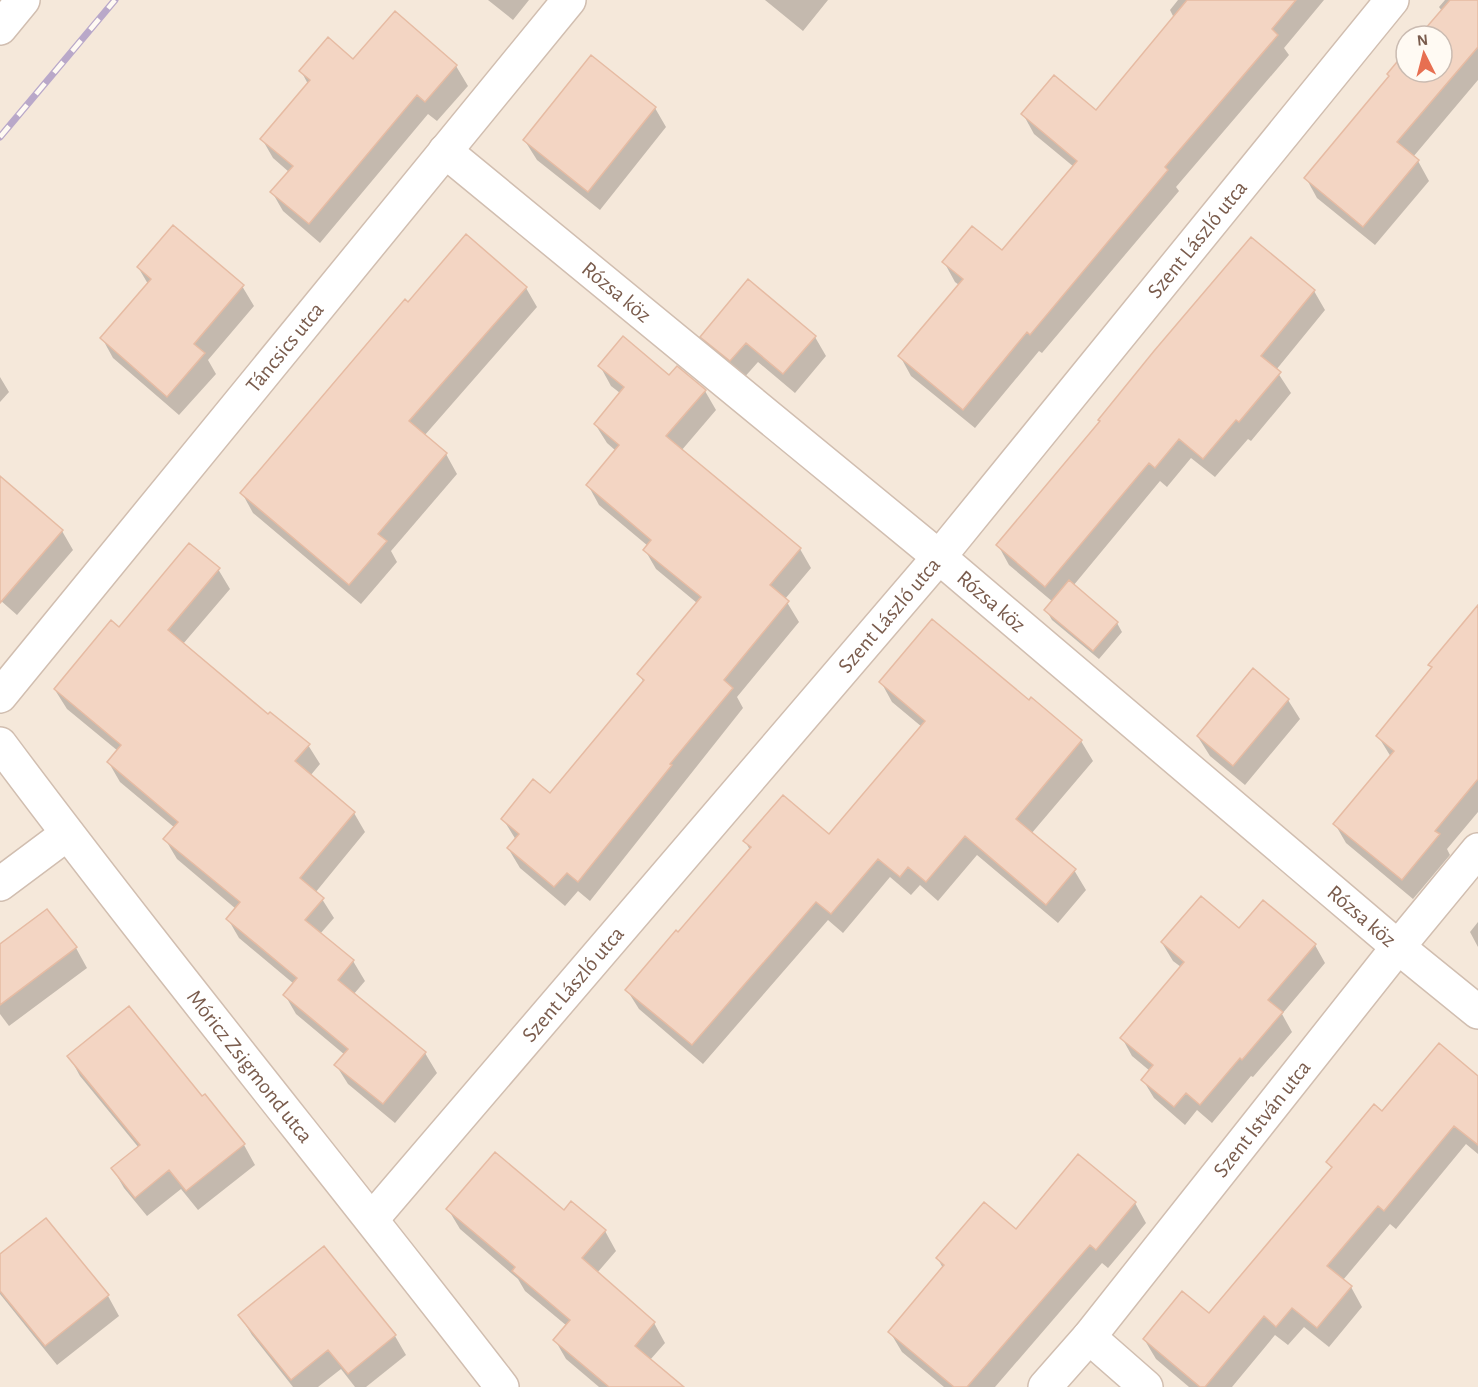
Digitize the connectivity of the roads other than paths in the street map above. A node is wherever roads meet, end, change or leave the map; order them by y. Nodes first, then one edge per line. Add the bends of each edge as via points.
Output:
1 (23, 0) edge
2 (569, 0) edge
3 (1392, 0) edge
4 (0, 28) edge
5 (445, 151) junction
6 (939, 557) junction
7 (0, 696) edge
8 (0, 744) edge
9 (67, 834) junction
10 (1478, 850) edge
11 (0, 884) edge
12 (1398, 947) junction
13 (1478, 1012) edge
14 (372, 1219) junction
15 (1089, 1336) junction
16 (502, 1387) edge
17 (1045, 1387) edge
18 (1146, 1387) edge

1 - 4 street
2 - 5 street, Táncsics utca
3 - 6 street, Szent László utca
5 - 6 street, Rózsa köz
5 - 7 street, Táncsics utca
6 - 12 street, Rózsa köz
6 - 14 street, Szent László utca
8 - 9 street, Móricz Zsigmond utca
9 - 11 street
9 - 14 street, Móricz Zsigmond utca
10 - 12 street, Szent István utca
12 - 13 street, Rózsa köz
12 - 15 street, Szent István utca
14 - 16 street, Móricz Zsigmond utca
15 - 17 street, Szent István utca
15 - 18 street

